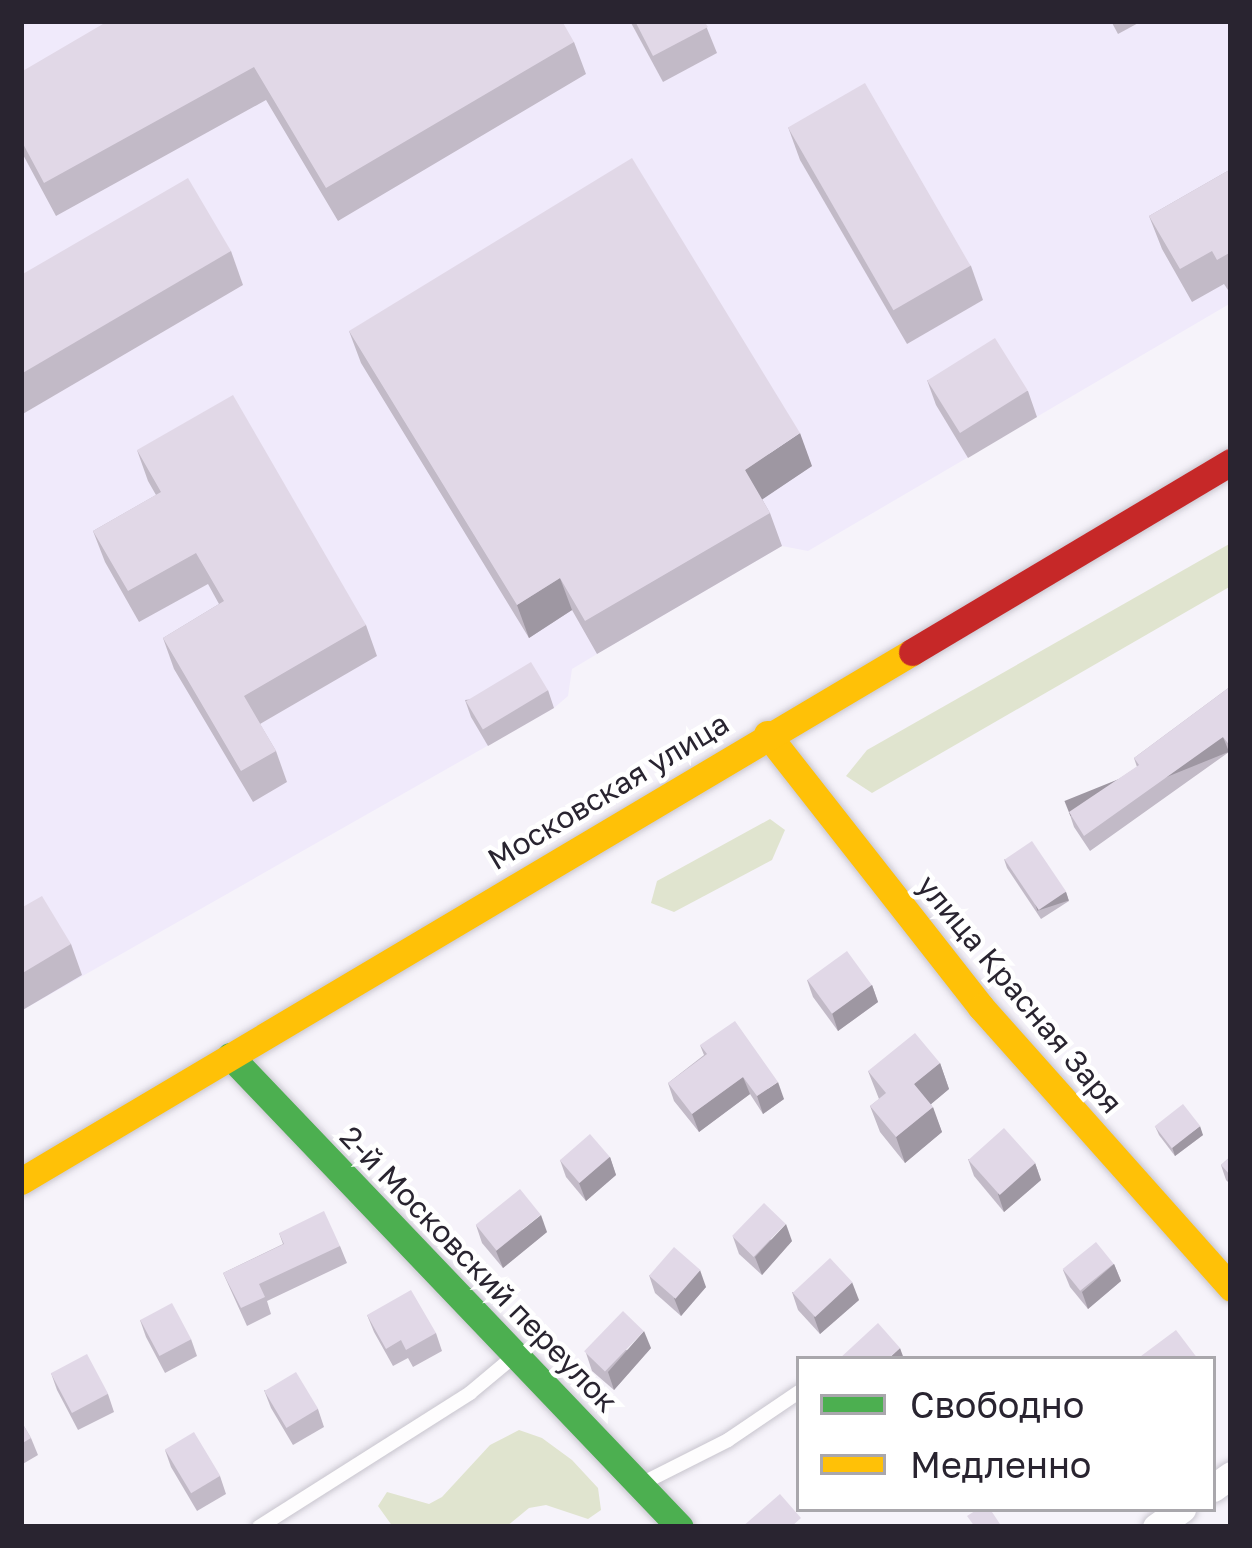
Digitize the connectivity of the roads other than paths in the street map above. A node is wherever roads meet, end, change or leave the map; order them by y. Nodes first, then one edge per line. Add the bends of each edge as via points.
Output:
1 (1231, 462) edge
2 (767, 734) junction
3 (230, 1056) junction
4 (21, 1181) edge
5 (1231, 1288) edge
6 (514, 1356) junction
7 (796, 1394) edge
8 (639, 1485) junction
9 (259, 1527) edge
10 (680, 1527) edge

1 - 2 main road, Московская улица
2 - 3 main road, Московская улица
2 - 5 main road, улица Красная Заря via 981,1006
3 - 4 main road, Московская улица
3 - 6 main road, 2-й Московский переулок
6 - 8 main road, 2-й Московский переулок
6 - 9 lane via 470,1393
7 - 8 lane
8 - 10 main road, 2-й Московский переулок

